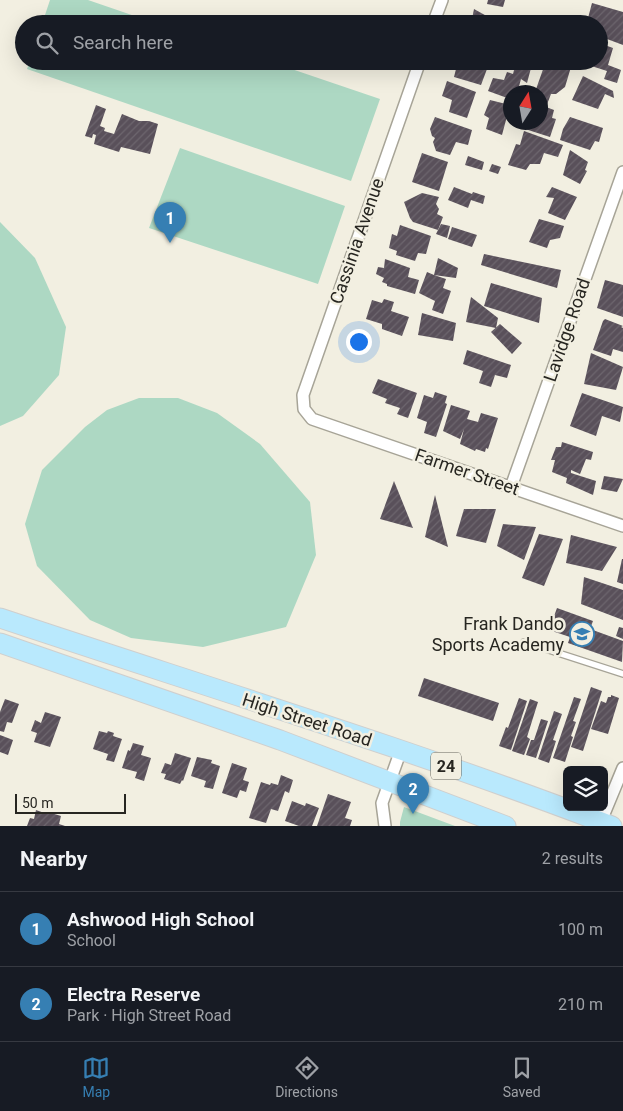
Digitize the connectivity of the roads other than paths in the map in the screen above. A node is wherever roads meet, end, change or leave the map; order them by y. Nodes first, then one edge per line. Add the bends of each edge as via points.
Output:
1 (442, 0) edge
2 (437, 15) edge
3 (417, 70) edge
4 (623, 172) edge
5 (312, 419) joint
6 (511, 487) junction
7 (623, 526) edge
8 (0, 618) edge
9 (524, 642) dead end
10 (0, 643) edge
11 (623, 674) edge
12 (401, 750) junction
13 (623, 768) edge
14 (389, 782) junction
15 (604, 825) edge
16 (385, 826) edge
17 (506, 826) edge

1 - 2 street
3 - 5 street, Cassinia Avenue via 303,395 304,409
4 - 6 street, Lavidge Road
5 - 6 street, Farmer Street
6 - 7 street, Farmer Street
8 - 12 main road, High Street Road / 24
9 - 11 lane
10 - 14 main road, High Street Road / 24 via 280,740
12 - 14 street
12 - 15 main road, High Street Road / 24
13 - 15 street
14 - 16 street via 382,803
14 - 17 main road, High Street Road / 24

